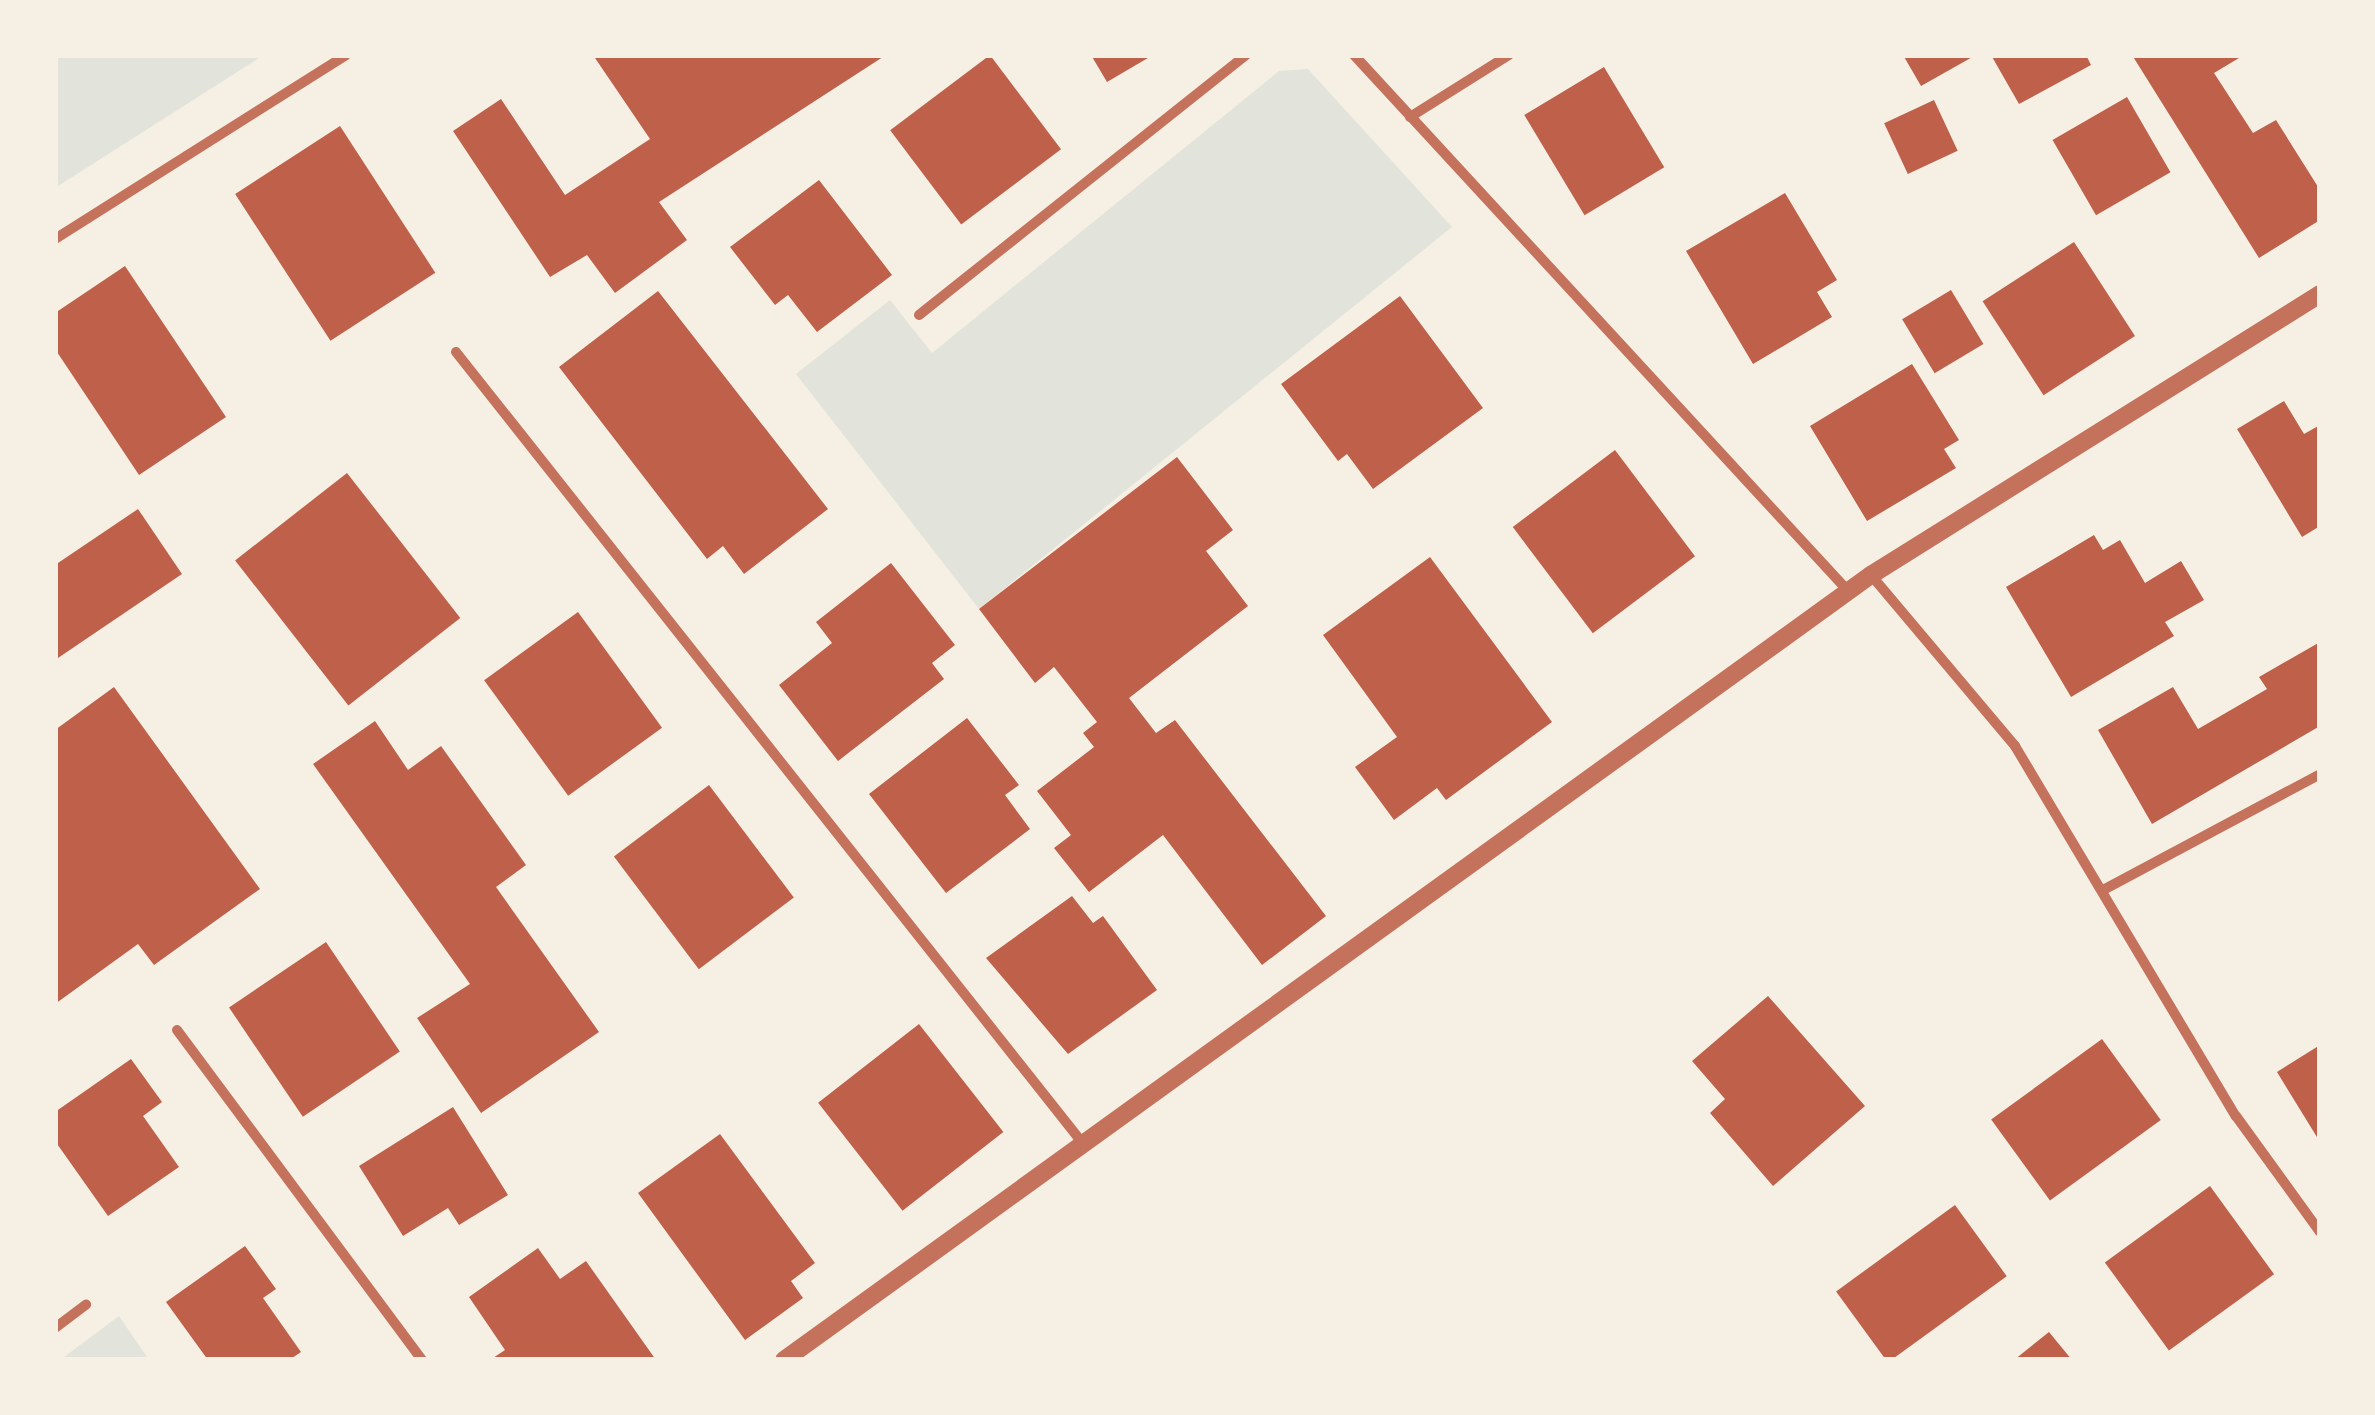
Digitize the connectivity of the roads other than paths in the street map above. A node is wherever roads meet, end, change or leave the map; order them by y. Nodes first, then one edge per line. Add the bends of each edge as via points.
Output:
1 (346, 55) edge
2 (1246, 55) edge
3 (1354, 55) edge
4 (1510, 55) edge
5 (1410, 116) junction
6 (55, 240) edge
7 (2320, 294) edge
8 (919, 315) dead end
9 (456, 352) dead end
10 (1872, 574) junction
11 (1849, 592) junction
12 (2320, 774) edge
13 (2105, 890) junction
14 (177, 1030) dead end
15 (1080, 1142) junction
16 (2320, 1232) edge
17 (86, 1305) dead end
18 (55, 1328) edge
19 (422, 1360) edge
20 (784, 1360) edge

1 - 6 street
2 - 8 street
3 - 5 street
4 - 5 street
5 - 11 street
7 - 10 street
9 - 15 street
10 - 11 street
10 - 13 street via 2015,746
11 - 15 street
12 - 13 street
13 - 16 street via 2236,1116
14 - 19 street
15 - 20 street
17 - 18 street

